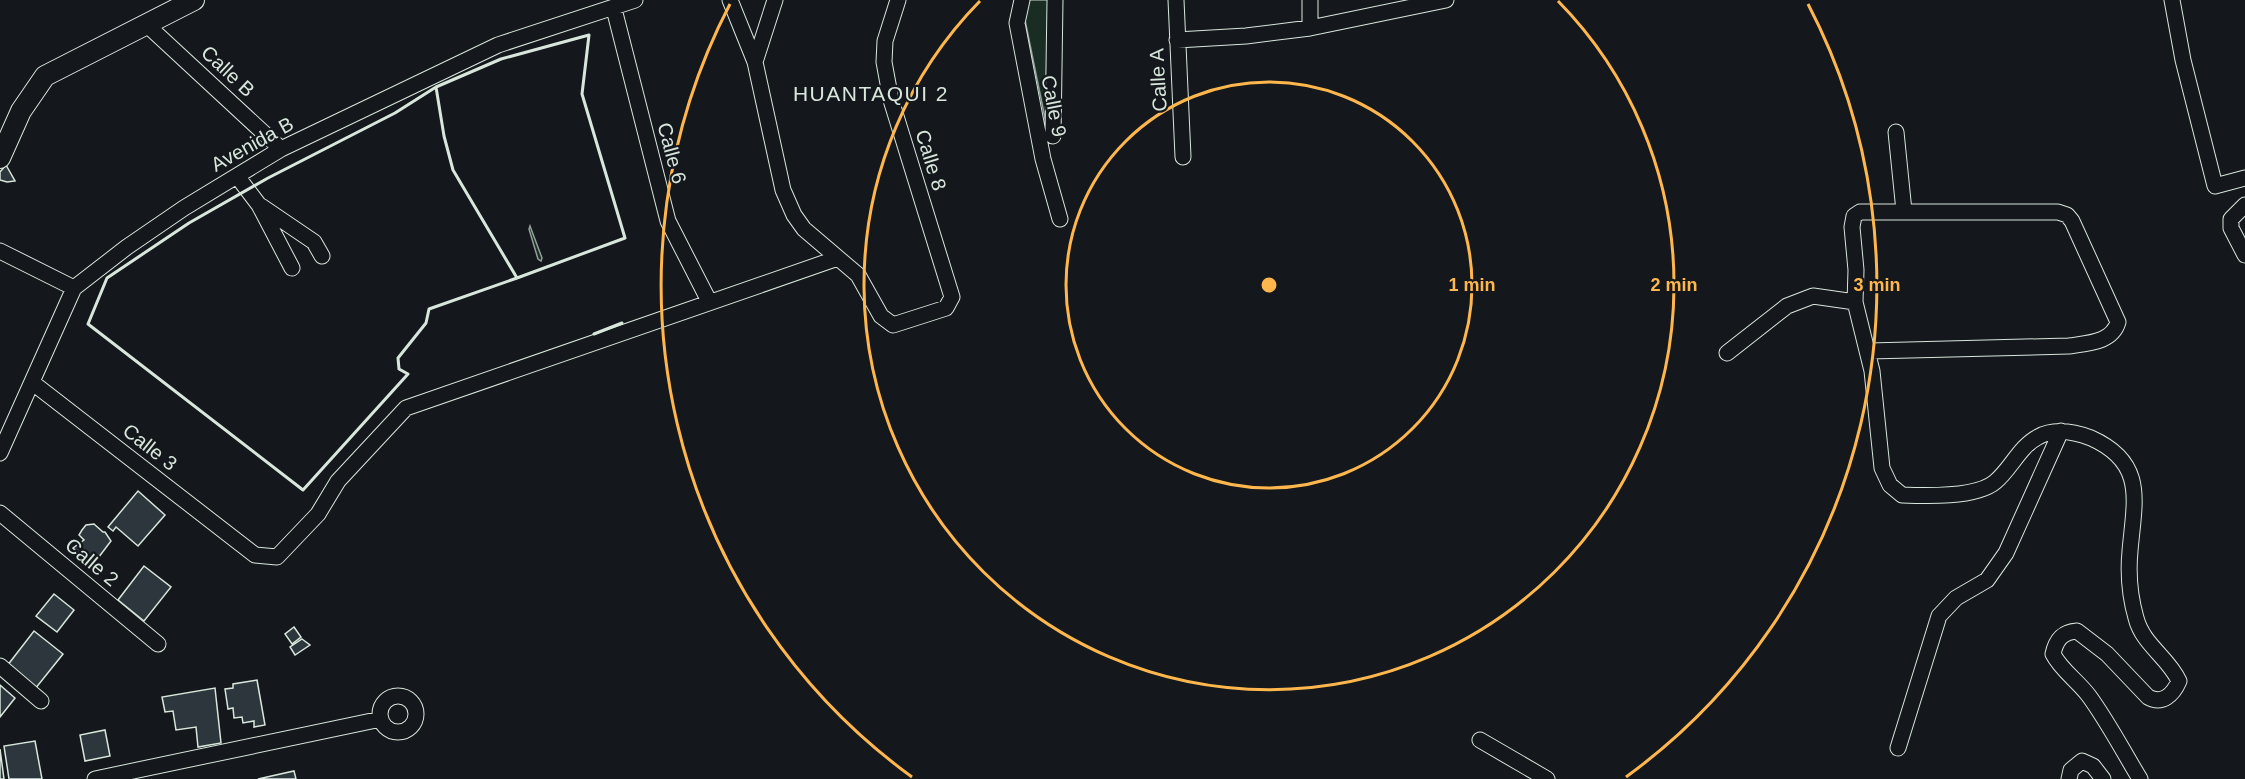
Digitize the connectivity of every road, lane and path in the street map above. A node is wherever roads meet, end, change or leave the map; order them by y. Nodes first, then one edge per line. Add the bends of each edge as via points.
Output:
1 (194, 0) edge
2 (635, 0) edge
3 (730, 0) edge
4 (776, 0) edge
5 (898, 0) edge
6 (1022, 0) edge
7 (1055, 0) edge
8 (1176, 0) edge
9 (1310, 0) edge
10 (1446, 0) edge
11 (2172, 0) edge
12 (614, 9) junction
13 (146, 24) junction
14 (1310, 28) junction
15 (1177, 40) junction
16 (755, 63) junction
17 (1896, 132) dead end
18 (1053, 136) dead end
19 (281, 149) junction
20 (1183, 157) dead end
21 (0, 158) edge
22 (237, 176) junction
23 (2245, 178) edge
24 (259, 205) junction
25 (2245, 205) edge
26 (1904, 210) junction
27 (1060, 219) dead end
28 (0, 251) edge
29 (2245, 255) edge
30 (322, 256) dead end
31 (837, 258) junction
32 (292, 268) dead end
33 (74, 288) junction
34 (708, 301) junction
35 (1855, 302) junction
36 (1869, 351) junction
37 (1727, 353) dead end
38 (33, 383) junction
39 (2061, 432) junction
40 (0, 453) edge
41 (0, 513) edge
42 (158, 644) dead end
43 (0, 666) edge
44 (41, 701) dead end
45 (381, 720) dead end
46 (1480, 740) dead end
47 (1898, 748) dead end
48 (116, 777) edge
49 (95, 779) edge
50 (1547, 779) edge
51 (2069, 779) edge
52 (2103, 779) edge
53 (2140, 779) edge

1 - 13 street
2 - 12 street, Avenida B
3 - 16 street
4 - 16 street
5 - 31 street, Calle 8 via 885,41 884,62 891,100 952,297 946,308 893,325 881,316 858,275
6 - 27 street, Calle 9 via 1017,23 1043,159
7 - 18 street
8 - 15 street, Calle A
9 - 14 street
10 - 14 street
11 - 23 street via 2215,186
12 - 19 street, Avenida B via 498,45
12 - 34 street, Calle 6 via 668,221
13 - 19 street, Calle B
13 - 21 street via 45,76 21,111
14 - 15 street
15 - 20 street, Calle A
16 - 31 street via 786,199 804,229
17 - 26 street
19 - 22 street, Avenida B
22 - 24 street
22 - 33 street, Avenida B via 127,247
24 - 30 street via 314,242
24 - 32 street
25 - 29 street via 2231,219 2230,228
26 - 35 street via 1877,210 1854,216
26 - 36 street via 2067,215 2118,322 2112,334 2097,342 2069,346
28 - 33 street
31 - 34 street
33 - 38 street, Avenida B
34 - 38 street, Calle 3 via 411,406 338,481 318,514 282,554 273,558 255,555
35 - 36 street
35 - 37 street via 1813,296 1787,306
36 - 39 street via 1882,468 1890,485 1902,495 1979,491 1995,482 2030,442
38 - 40 street, Avenida B
39 - 47 street via 2006,553 1987,580 1956,598 1939,616
39 - 53 street via 2100,442 2127,469 2136,492 2130,553 2135,617 2145,638 2179,681 2175,690 2163,699 2148,697 2107,654 2077,631 2060,638 2053,654 2101,713
41 - 42 street, Calle 2
43 - 44 street
45 - 48 street
46 - 50 street
48 - 49 street
51 - 52 street via 2071,770 2082,761 2093,766

